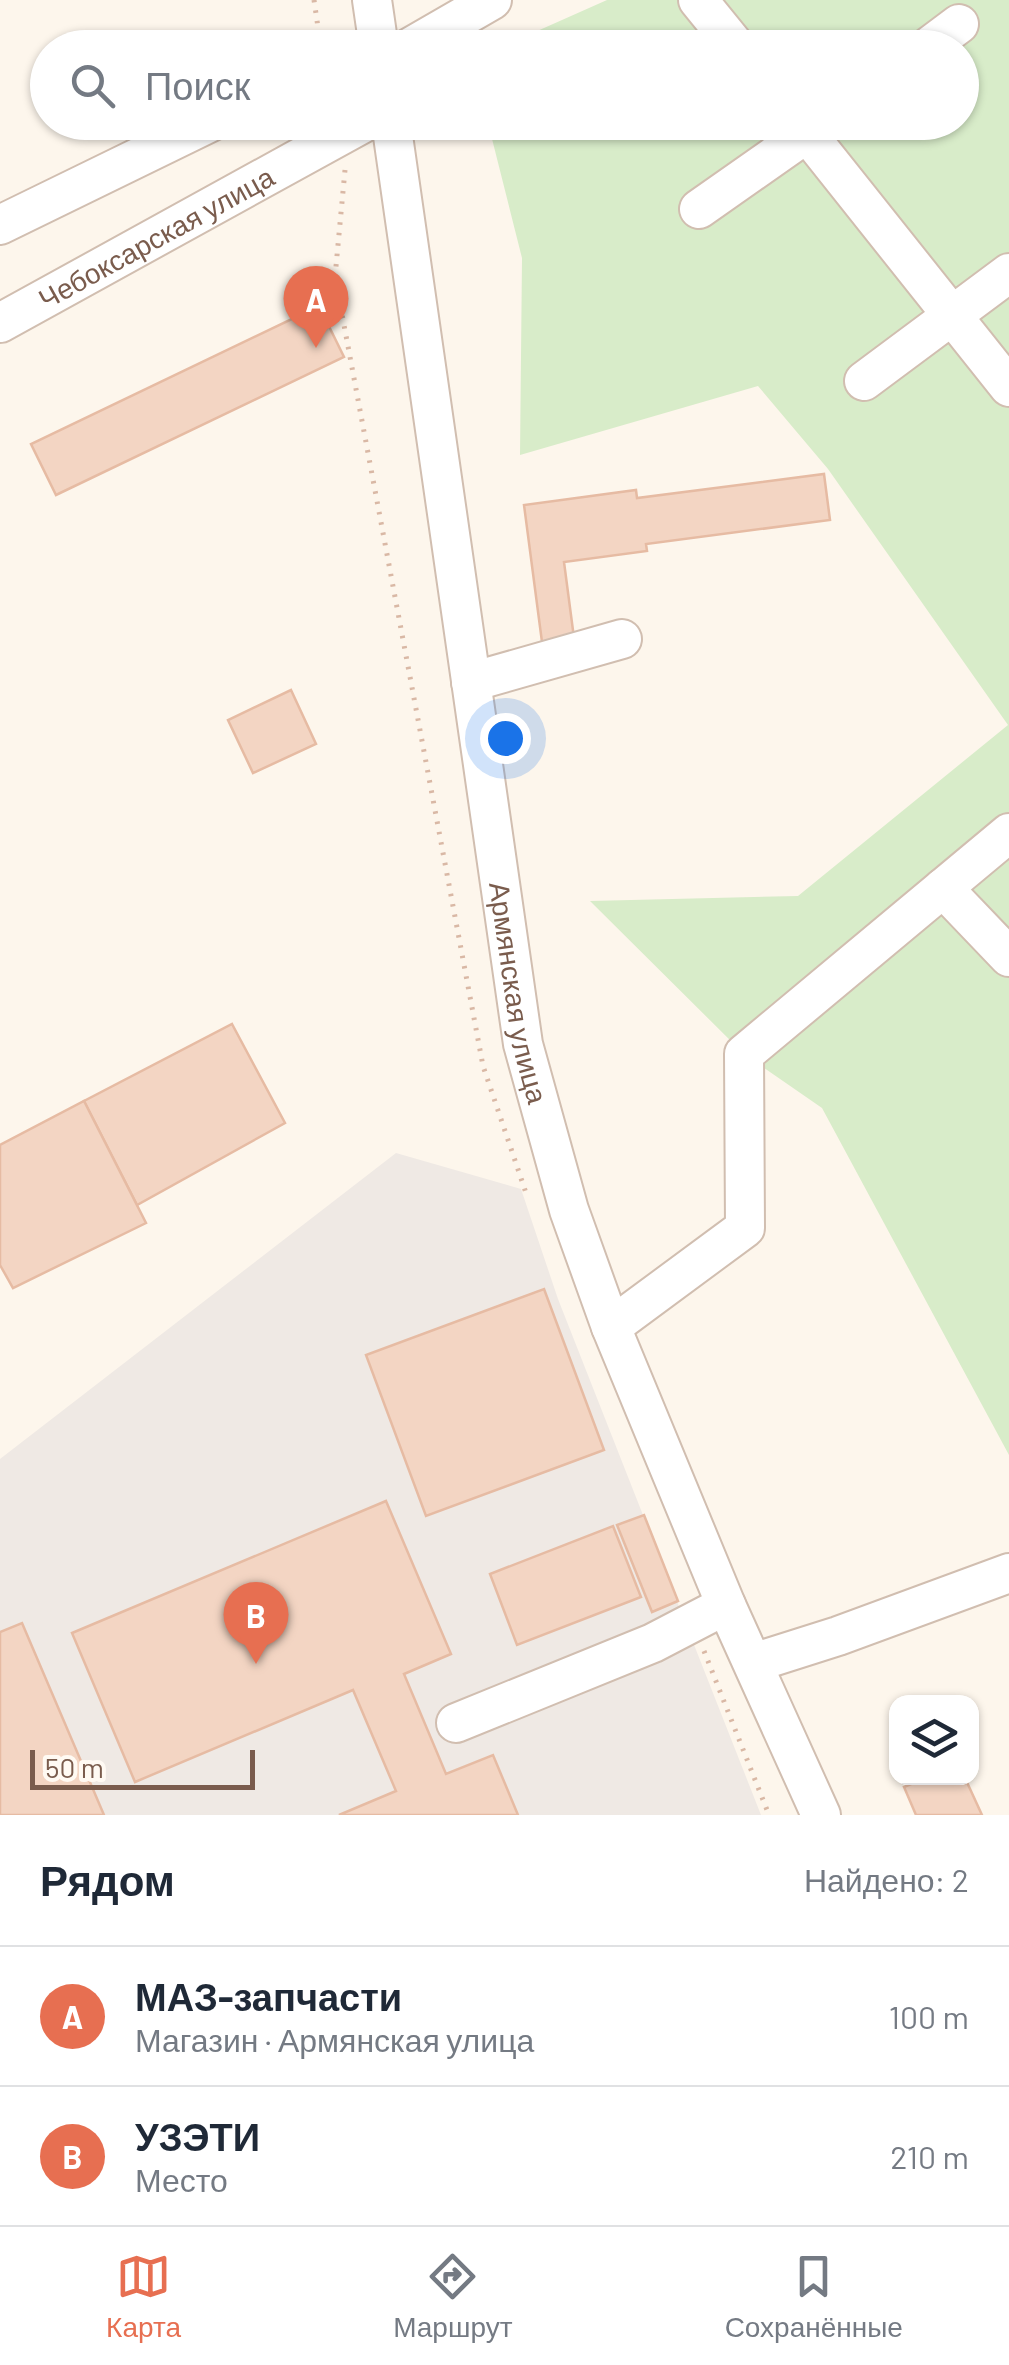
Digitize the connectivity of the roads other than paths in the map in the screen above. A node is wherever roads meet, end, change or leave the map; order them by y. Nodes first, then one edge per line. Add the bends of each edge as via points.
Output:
1 (372, 0) edge
2 (492, 0) edge
3 (698, 0) edge
4 (959, 24) dead end
5 (379, 30) edge
6 (421, 30) edge
7 (722, 30) edge
8 (951, 30) edge
9 (174, 140) edge
10 (332, 140) edge
11 (394, 140) edge
12 (790, 140) edge
13 (819, 140) edge
14 (699, 209) dead end
15 (0, 225) edge
16 (1009, 273) edge
17 (950, 317) junction
18 (0, 323) edge
19 (864, 381) dead end
20 (1009, 386) edge
21 (622, 639) dead end
22 (471, 682) junction
23 (1009, 833) edge
24 (943, 888) junction
25 (1009, 957) edge
26 (611, 1328) junction
27 (1008, 1555) edge
28 (726, 1605) junction
29 (753, 1663) junction
30 (456, 1723) dead end
31 (821, 1815) edge

1 - 5 street
2 - 6 street
3 - 7 street
4 - 8 street
9 - 15 street
10 - 18 street, Чебоксарская улица
11 - 22 street, Армянская улица
12 - 14 street
13 - 17 street
16 - 17 street
17 - 19 street
17 - 20 street
21 - 22 street
22 - 26 street, Армянская улица via 523,1044
23 - 24 street
24 - 25 street
24 - 26 street via 744,1054 746,1228
26 - 28 street, Армянская улица
27 - 29 street via 838,1636
28 - 29 street, Армянская улица
28 - 30 street via 653,1643
29 - 31 street, Армянская улица

